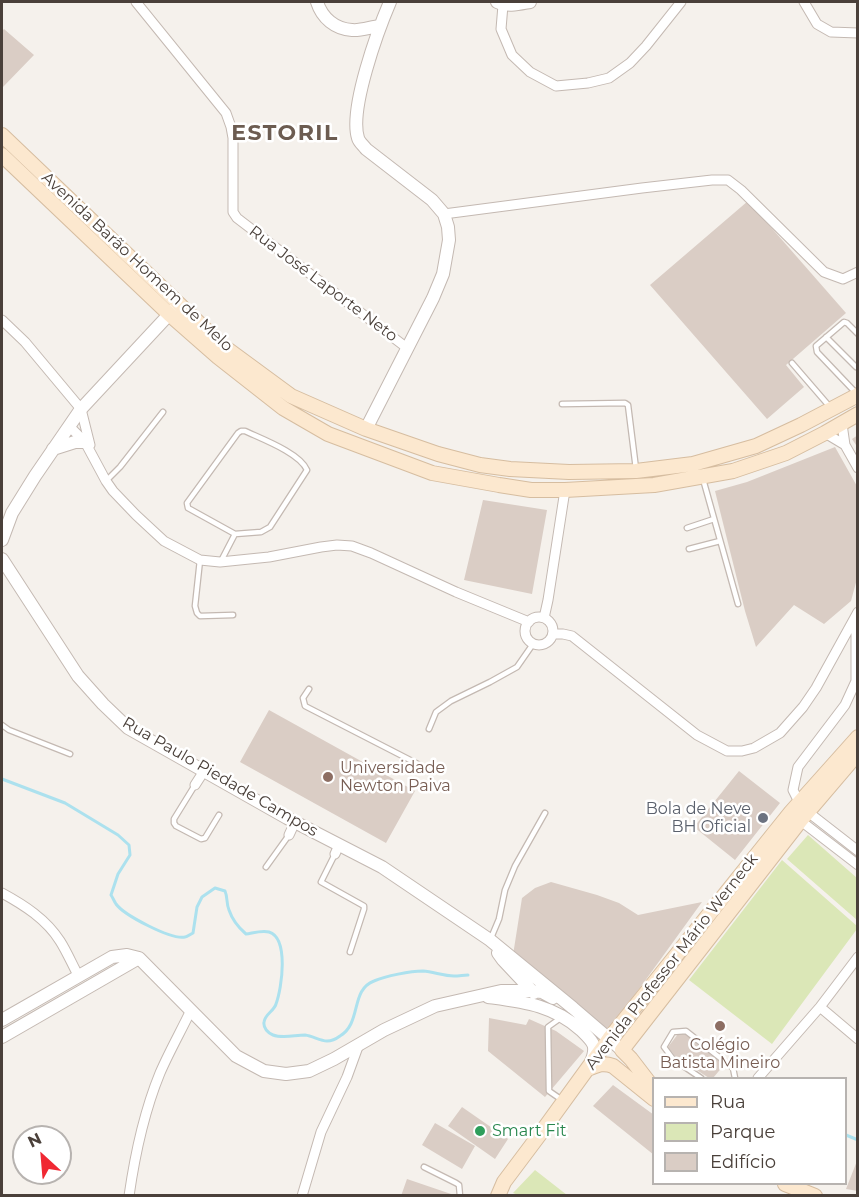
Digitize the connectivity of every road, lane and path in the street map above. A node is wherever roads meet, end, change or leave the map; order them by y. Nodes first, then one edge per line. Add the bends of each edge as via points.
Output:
1 (135, 2) edge
2 (317, 2) edge
3 (390, 2) edge
4 (530, 2) edge
5 (681, 2) edge
6 (804, 2) edge
7 (500, 3) edge
8 (380, 26) junction
9 (353, 31) junction
10 (858, 33) edge
11 (374, 47) junction
12 (2, 135) edge
13 (2, 155) edge
14 (444, 214) junction
15 (858, 272) edge
16 (174, 309) junction
17 (2, 320) edge
18 (858, 334) edge
19 (826, 337) junction
20 (408, 348) junction
21 (792, 363) dead end
22 (856, 367) dead end
23 (858, 395) edge
24 (562, 404) dead end
25 (835, 407) junction
26 (81, 408) junction
27 (163, 412) dead end
28 (858, 414) edge
29 (842, 424) junction
30 (801, 425) junction
31 (69, 426) junction
32 (366, 429) junction
33 (825, 433) junction
34 (328, 434) junction
35 (845, 445) junction
36 (88, 447) junction
37 (53, 449) junction
38 (858, 468) edge
39 (594, 471) junction
40 (636, 471) junction
41 (702, 477) junction
42 (106, 481) junction
43 (565, 490) junction
44 (7, 516) edge
45 (714, 519) junction
46 (687, 528) dead end
47 (235, 534) junction
48 (2, 540) edge
49 (720, 541) junction
50 (690, 549) dead end
51 (2, 559) edge
52 (200, 560) junction
53 (220, 562) junction
54 (738, 604) dead end
55 (857, 614) edge
56 (233, 615) dead end
57 (543, 618) junction
58 (529, 622) junction
59 (553, 634) junction
60 (533, 644) junction
61 (309, 689) dead end
62 (2, 726) edge
63 (429, 729) dead end
64 (858, 737) edge
65 (858, 753) edge
66 (70, 754) dead end
67 (418, 764) dead end
68 (204, 771) junction
69 (195, 785) joint
70 (800, 812) junction
71 (544, 813) dead end
72 (219, 815) dead end
73 (295, 822) junction
74 (289, 835) joint
75 (337, 850) junction
76 (858, 851) edge
77 (858, 865) edge
78 (266, 867) dead end
79 (2, 893) edge
80 (490, 940) junction
81 (350, 952) dead end
82 (858, 957) edge
83 (139, 958) junction
84 (503, 960) junction
85 (78, 975) junction
86 (501, 991) junction
87 (531, 991) junction
88 (478, 996) junction
89 (820, 1007) junction
90 (573, 1008) junction
91 (191, 1010) junction
92 (557, 1014) junction
93 (2, 1020) edge
94 (2, 1037) edge
95 (609, 1039) junction
96 (858, 1039) edge
97 (359, 1044) junction
98 (622, 1050) junction
99 (334, 1059) junction
100 (588, 1069) junction
101 (347, 1077) junction
102 (700, 1077) edge
103 (735, 1077) edge
104 (759, 1077) edge
105 (652, 1086) edge
106 (652, 1097) edge
107 (564, 1102) junction
108 (424, 1167) dead end
109 (788, 1185) edge
110 (129, 1196) edge
111 (302, 1196) edge
112 (460, 1196) edge
113 (498, 1196) edge
114 (815, 1196) edge

1 - 20 street, Rua José Laporte Neto via 226,113 233,138 237,218
2 - 9 street via 327,20
3 - 8 street
4 - 7 street
5 - 7 street via 630,63 609,78 556,87 530,72 512,55 501,29
6 - 10 street via 817,24 831,32
8 - 9 street
8 - 11 street
9 - 11 street
11 - 14 street via 357,105 358,140
12 - 16 main road, Avenida Barão Homem de Melo
13 - 16 main road, Avenida Barão Homem de Melo
14 - 15 street via 728,180 824,272 843,279
14 - 20 street via 449,240 443,274
16 - 26 street
16 - 32 main road, Avenida Barão Homem de Melo via 291,396
16 - 34 main road, Avenida Barão Homem de Melo via 219,357 283,408
17 - 26 street
18 - 19 lane via 844,322
19 - 22 lane
19 - 23 lane via 816,346 817,352
20 - 32 street
21 - 25 lane
23 - 25 main road, Avenida Barão Homem de Melo
24 - 40 lane via 625,402
25 - 29 main road
25 - 30 main road, Avenida Barão Homem de Melo
26 - 31 street
26 - 36 street
27 - 42 lane
28 - 29 main road, Avenida Barão Homem de Melo
29 - 33 main road, Avenida Barão Homem de Melo
29 - 35 street
30 - 33 main road
30 - 40 main road, Avenida Barão Homem de Melo via 730,454 693,464
31 - 36 street
31 - 37 street
32 - 34 main road via 346,439
32 - 39 main road, Avenida Barão Homem de Melo via 480,465
33 - 35 street
33 - 41 main road, Avenida Barão Homem de Melo via 786,453
34 - 43 main road, Avenida Barão Homem de Melo via 432,473 531,490
35 - 38 street
36 - 37 street via 75,442
36 - 42 street
37 - 44 street
39 - 40 main road, Avenida Barão Homem de Melo
39 - 43 main road
41 - 43 main road, Avenida Barão Homem de Melo via 654,485
41 - 45 lane
42 - 52 street via 164,541
43 - 57 street
44 - 48 street
45 - 46 lane
45 - 49 lane
47 - 47 lane via 188,508 187,503 238,433 245,431 282,448 307,470 270,527 261,532
47 - 53 lane
49 - 50 lane
49 - 54 lane
51 - 68 street, Rua Paulo Piedade Campos via 78,676 103,704 128,728
52 - 53 street
52 - 56 lane via 197,613 206,617
53 - 58 street via 352,546
55 - 59 street via 803,708 780,733 742,752 728,751 697,735 572,636
55 - 70 street via 856,681 845,705 798,767 793,790
57 - 58 street
57 - 59 street via 551,625
58 - 60 street via 526,632
59 - 60 street via 546,644
60 - 63 lane via 517,667 436,712
61 - 67 lane via 303,698 305,706
62 - 66 lane
64 - 70 main road, Avenida Professor Mário Werneck
65 - 70 main road, Avenida Professor Mário Werneck
68 - 69 street
68 - 73 street, Rua Paulo Piedade Campos
69 - 72 lane via 174,819 176,826 205,838
70 - 76 street
70 - 77 street
70 - 95 main road, Avenida Professor Mário Werneck
70 - 98 main road, Avenida Professor Mário Werneck
71 - 80 lane via 505,890
73 - 74 street
73 - 75 street, Rua Paulo Piedade Campos
74 - 78 lane
75 - 80 street, Rua Paulo Piedade Campos via 381,867
75 - 81 lane via 321,882 364,906
79 - 85 street via 46,923
80 - 84 street, Rua Paulo Piedade Campos
80 - 90 street, Rua Paulo Piedade Campos
82 - 89 street
83 - 85 street via 112,957
83 - 91 street
83 - 94 street
84 - 86 street via 509,976
84 - 87 street, Rua Paulo Piedade Campos
85 - 93 street
86 - 87 street
86 - 88 street
87 - 90 street via 542,992
87 - 92 street, Rua Paulo Piedade Campos
88 - 92 street via 524,1002
88 - 97 street via 435,1006
89 - 96 street
89 - 104 street
90 - 95 street, Rua Paulo Piedade Campos
91 - 99 street via 236,1056 264,1071 309,1071
91 - 110 street via 160,1074 143,1124
92 - 100 street via 593,1041 595,1053
92 - 107 lane via 548,1027 549,1092
95 - 98 street, Rua Paulo Piedade Campos
95 - 100 main road, Avenida Professor Mário Werneck
97 - 99 street
97 - 101 street
98 - 105 main road
99 - 101 street via 344,1064
100 - 106 main road via 601,1064 613,1066
100 - 107 main road, Avenida Professor Mário Werneck
101 - 111 street via 321,1132
102 - 103 lane via 673,1059 664,1047 673,1032 686,1031 734,1068
107 - 113 main road, Avenida Professor Mário Werneck via 504,1182
108 - 112 lane via 459,1185
109 - 114 main road

